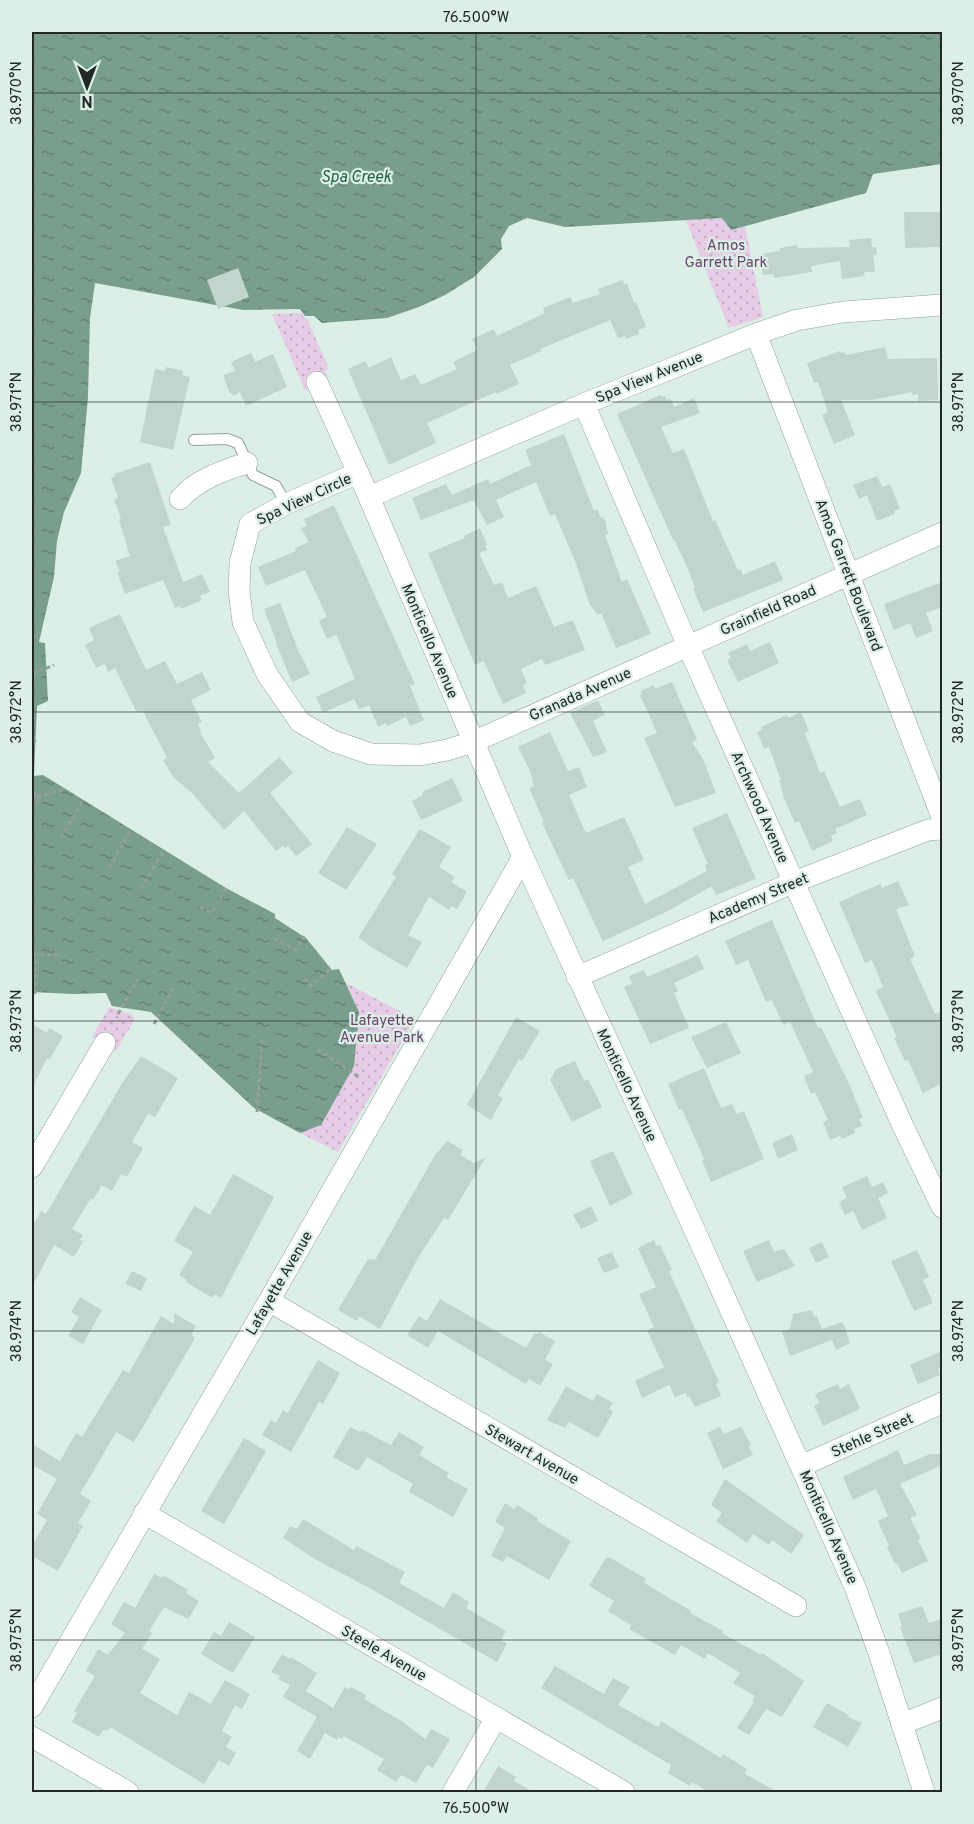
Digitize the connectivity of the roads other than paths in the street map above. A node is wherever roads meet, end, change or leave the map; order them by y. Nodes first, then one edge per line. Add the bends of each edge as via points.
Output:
1 (942, 305) edge
2 (756, 334) junction
3 (317, 382) dead end
4 (584, 404) junction
5 (194, 440) dead end
6 (247, 463) junction
7 (358, 473) junction
8 (369, 497) junction
9 (180, 499) dead end
10 (286, 504) junction
11 (942, 533) edge
12 (849, 574) junction
13 (688, 646) junction
14 (472, 742) junction
15 (942, 817) edge
16 (942, 829) edge
17 (523, 857) junction
18 (794, 882) junction
19 (577, 977) junction
20 (105, 1043) dead end
21 (32, 1167) edge
22 (942, 1207) edge
23 (269, 1301) junction
24 (942, 1403) edge
25 (801, 1467) junction
26 (144, 1513) junction
27 (796, 1606) dead end
28 (32, 1707) edge
29 (942, 1708) edge
30 (496, 1718) junction
31 (902, 1724) junction
32 (32, 1737) edge
33 (128, 1792) edge
34 (453, 1792) edge
35 (624, 1792) edge
36 (924, 1792) edge

1 - 2 street, Spa View Avenue via 843,312 797,320
2 - 4 street, Spa View Avenue
2 - 12 street, Amos Garrett Boulevard
3 - 7 street, Monticello Avenue
4 - 8 street, Spa View Avenue
4 - 13 street, Archwood Avenue
5 - 6 lane via 227,439 238,443
6 - 9 street via 211,477
6 - 10 lane via 253,475 276,486
7 - 8 street, Monticello Avenue
7 - 10 street, Spa View Circle
8 - 14 street, Monticello Avenue
10 - 14 street, Spa View Circle via 250,524 240,563 239,591 243,622 267,674 300,722 333,741 371,754 420,755
11 - 12 street
12 - 13 street, Grainfield Road
12 - 15 street, Amos Garrett Boulevard
13 - 14 street, Granada Avenue
13 - 18 street, Archwood Avenue
14 - 17 street, Monticello Avenue
16 - 18 street, Academy Street via 928,830
17 - 19 street, Monticello Avenue
17 - 23 street, Lafayette Avenue
18 - 19 street, Academy Street
18 - 22 street, Archwood Avenue
19 - 25 street, Monticello Avenue
20 - 21 street
23 - 26 street, Lafayette Avenue
23 - 27 street, Stewart Avenue
24 - 25 street, Stehle Street
25 - 31 street, Monticello Avenue via 855,1587
26 - 28 street, Lafayette Avenue
26 - 30 street, Steele Avenue
29 - 31 street
30 - 34 street
30 - 35 street, Steele Avenue
31 - 36 street, Monticello Avenue
32 - 33 street

